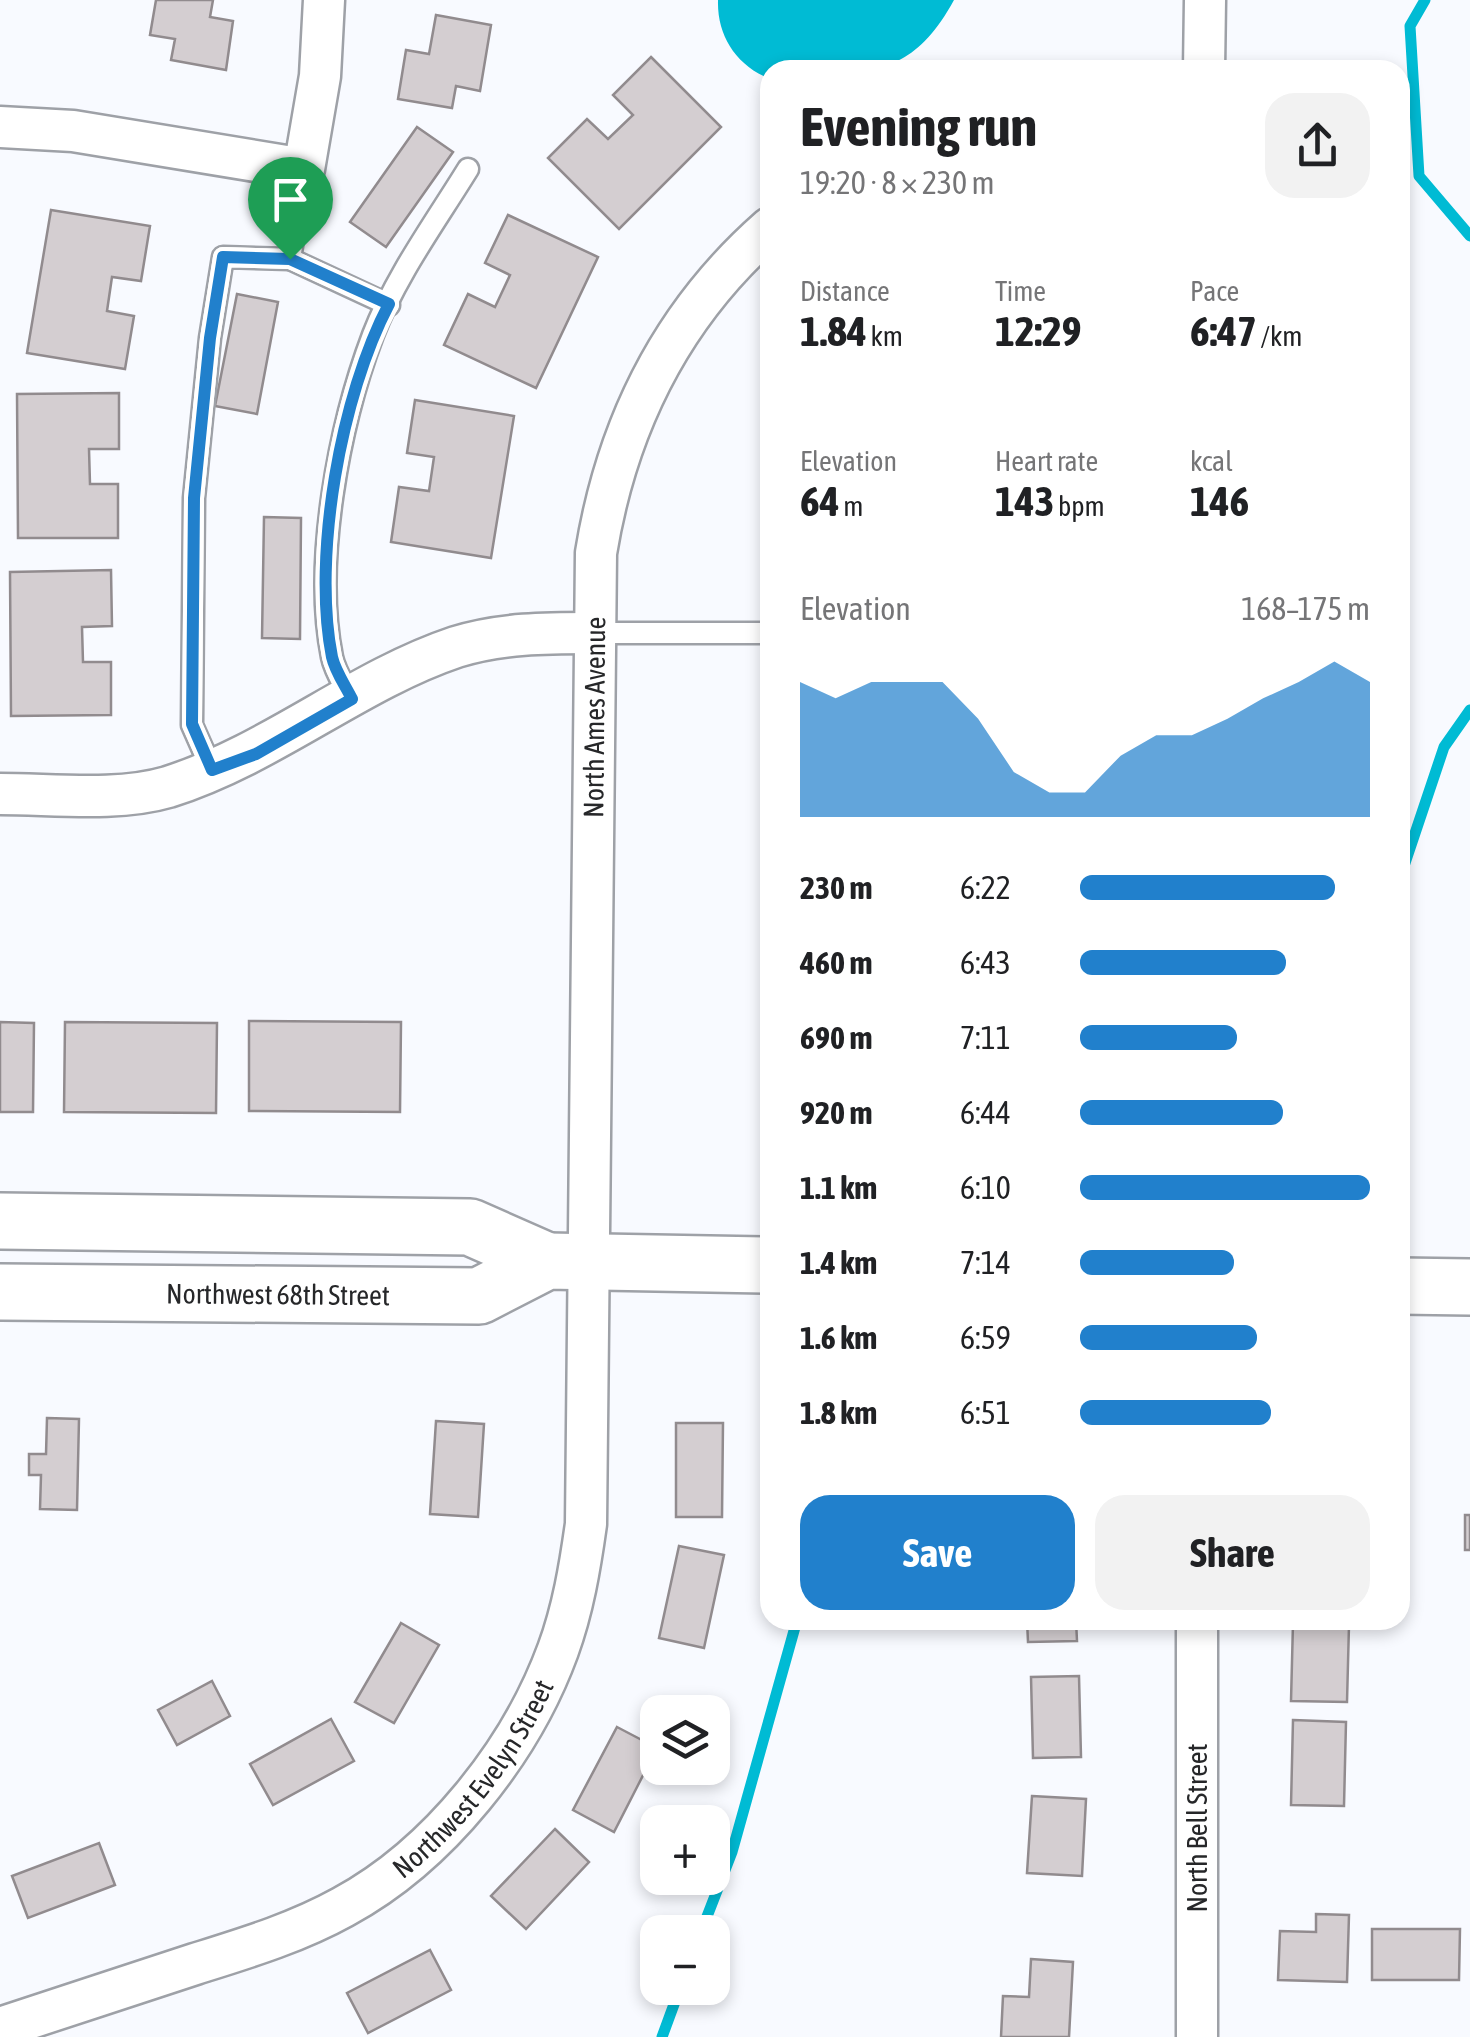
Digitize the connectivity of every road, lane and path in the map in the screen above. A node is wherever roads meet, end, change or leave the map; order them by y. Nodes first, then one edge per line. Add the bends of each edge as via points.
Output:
1 (324, 0) edge
2 (1205, 0) edge
3 (1204, 60) edge
4 (0, 127) edge
5 (304, 169) junction
6 (468, 169) dead end
7 (760, 237) edge
8 (290, 259) junction
9 (389, 304) junction
10 (592, 633) junction
11 (760, 633) edge
12 (352, 699) junction
13 (212, 770) junction
14 (0, 794) edge
15 (0, 1222) edge
16 (568, 1260) junction
17 (760, 1265) edge
18 (1410, 1286) edge
19 (1470, 1288) edge
20 (0, 1292) edge
21 (1197, 1630) edge
22 (0, 2028) edge
23 (1197, 2037) edge

1 - 5 street
2 - 3 street
4 - 5 street via 73,131
5 - 8 lane
6 - 9 lane
7 - 10 street, North Ames Avenue via 726,267 662,352 618,449 596,552
8 - 9 lane
8 - 13 lane via 223,257 210,338 194,498 192,724
9 - 12 lane via 348,421 330,526 326,616 333,662
10 - 11 lane
10 - 12 street via 522,634 458,647
10 - 16 street, North Ames Avenue
12 - 13 street via 256,754
13 - 14 street via 163,788
15 - 16 main road, Northwest 68th Street via 470,1227
16 - 17 main road, Northwest 68th Street
16 - 20 main road, Northwest 68th Street via 479,1296
16 - 22 street, Northwest Evelyn Street via 586,1524 558,1651 495,1766 440,1832 346,1906 292,1933
18 - 19 main road
21 - 23 street, North Bell Street

